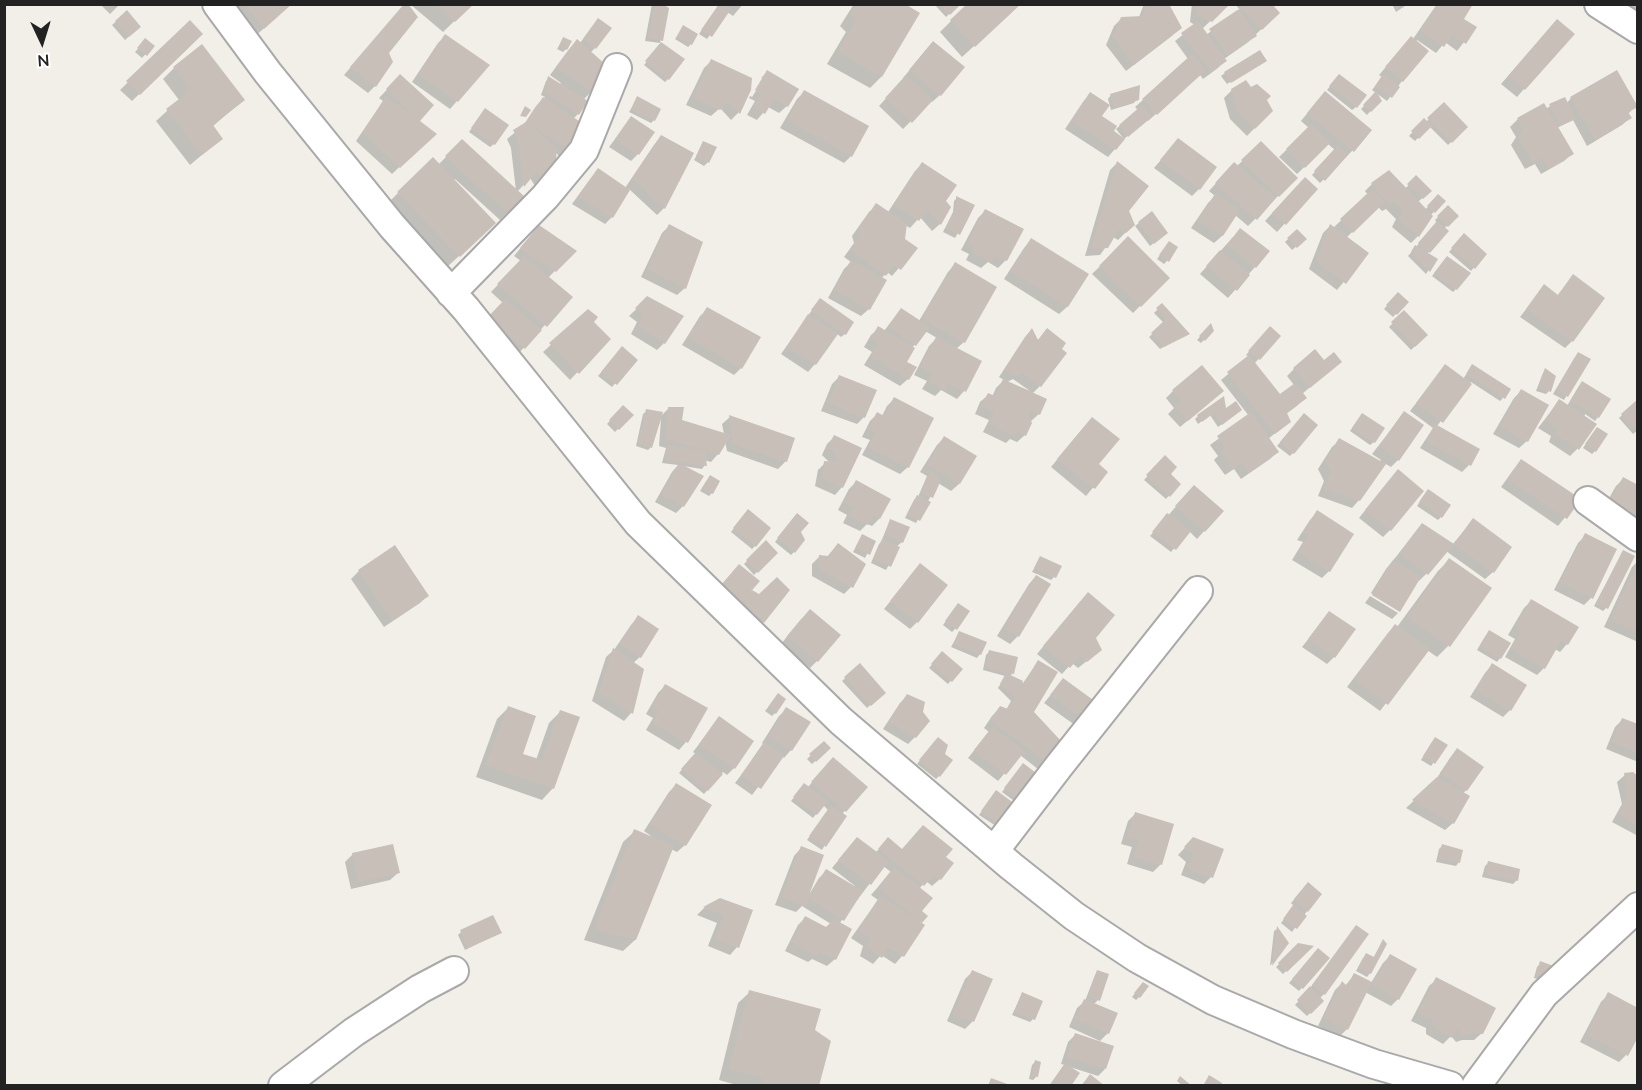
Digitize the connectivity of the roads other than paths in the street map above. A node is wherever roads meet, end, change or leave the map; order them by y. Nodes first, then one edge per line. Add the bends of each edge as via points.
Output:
1 (217, 4) edge
2 (1599, 4) edge
3 (1638, 29) edge
4 (616, 68) dead end
5 (451, 293) junction
6 (1588, 501) dead end
7 (1638, 537) edge
8 (1198, 591) dead end
9 (994, 851) junction
10 (1638, 907) edge
11 (454, 970) dead end
12 (283, 1086) edge
13 (1450, 1086) edge
14 (1476, 1086) edge

1 - 5 street via 392,226
2 - 3 street
4 - 5 street via 584,150 545,197
5 - 9 street via 638,523 841,721
6 - 7 street
8 - 9 street
9 - 13 street via 1074,916 1137,958 1213,1000 1374,1064
10 - 14 street via 1544,994
11 - 12 street via 354,1032

